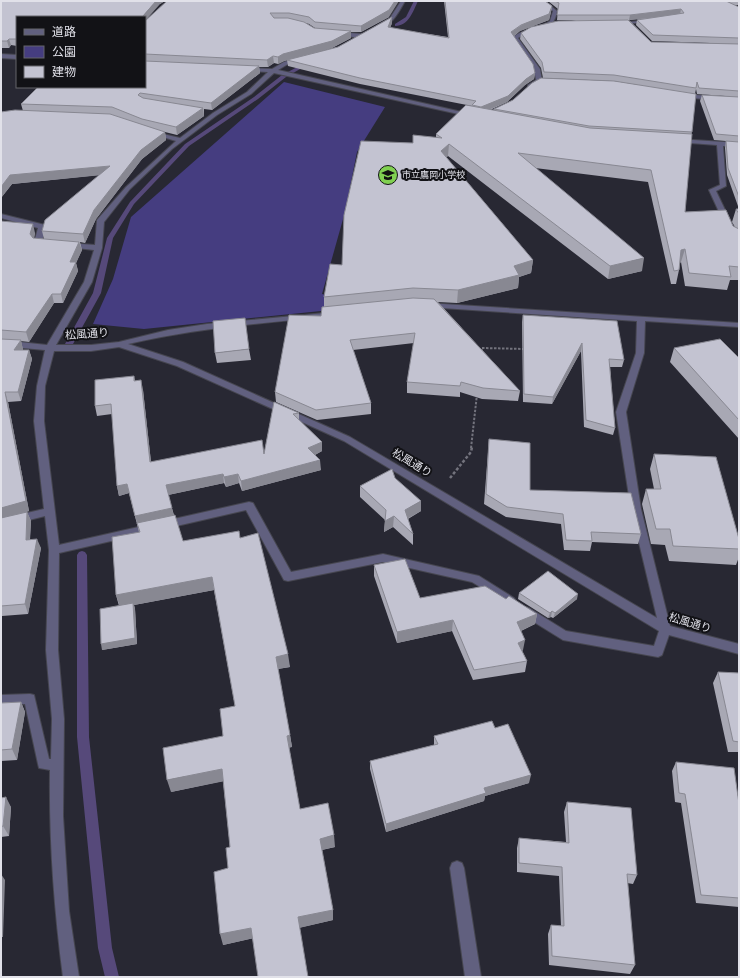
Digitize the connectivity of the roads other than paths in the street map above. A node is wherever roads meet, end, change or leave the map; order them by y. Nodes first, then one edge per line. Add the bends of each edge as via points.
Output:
1 (402, 1) edge
2 (542, 1) edge
3 (656, 20) edge
4 (551, 23) junction
5 (559, 23) edge
6 (613, 23) edge
7 (629, 23) junction
8 (634, 29) edge
9 (335, 33) edge
10 (362, 36) junction
11 (348, 43) edge
12 (1, 56) edge
13 (16, 57) edge
14 (307, 57) edge
15 (243, 69) edge
16 (275, 71) junction
17 (539, 81) junction
18 (547, 81) edge
19 (523, 91) edge
20 (672, 94) edge
21 (739, 100) edge
22 (482, 117) edge
23 (148, 131) edge
24 (181, 140) junction
25 (672, 141) edge
26 (720, 144) junction
27 (739, 145) edge
28 (1, 216) edge
29 (739, 237) edge
30 (98, 248) junction
31 (421, 305) edge
32 (343, 313) edge
33 (641, 319) junction
34 (739, 325) edge
35 (1, 343) edge
36 (120, 344) junction
37 (53, 348) junction
38 (50, 511) junction
39 (1, 523) edge
40 (54, 550) junction
41 (665, 629) junction
42 (739, 649) edge
43 (1, 700) edge
44 (58, 765) junction
45 (457, 868) dead end
46 (71, 977) edge
47 (473, 977) edge

1 - 10 street via 392,19
2 - 4 street via 554,11
3 - 7 street
4 - 5 street
4 - 17 street via 523,32 515,38 537,69
6 - 7 street
7 - 8 street
9 - 10 street
10 - 11 street
12 - 13 street
14 - 16 street via 286,63
15 - 16 street
16 - 22 street
16 - 24 street via 249,93 211,114
17 - 18 street
17 - 19 street
20 - 21 street
23 - 24 street
24 - 30 street via 128,188 100,222
25 - 26 street
26 - 27 street
26 - 29 street via 723,186 712,190 735,238
28 - 30 street via 42,228 38,243
30 - 37 street via 88,282
31 - 33 street
32 - 36 street via 207,326 168,332
33 - 34 street
33 - 41 street via 640,353 621,412 636,509
35 - 37 street, 松風通り
36 - 37 street, 松風通り via 91,348
36 - 41 street, 松風通り via 180,364 347,439
37 - 38 street via 41,386 39,421
38 - 39 street
38 - 40 street
40 - 41 street via 249,506 288,577 383,558 475,579 563,635 658,652
40 - 44 street via 52,650 58,719
41 - 42 street, 松風通り
43 - 44 street via 30,699 44,764
44 - 46 street via 56,816 62,911
45 - 47 street

